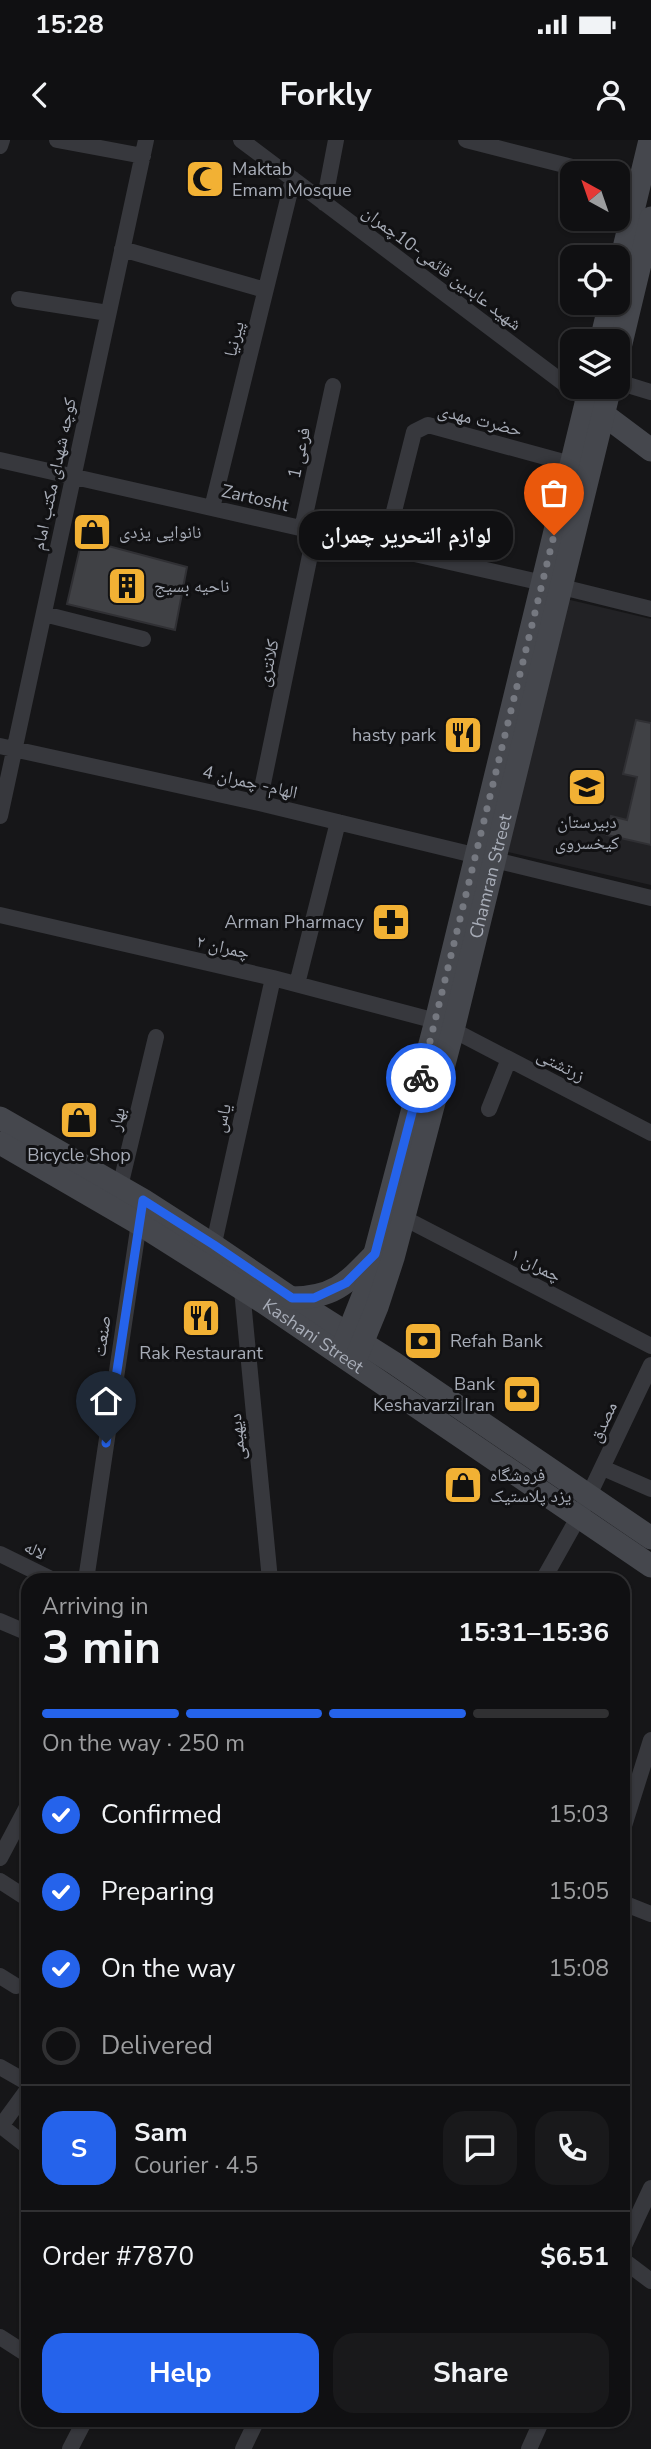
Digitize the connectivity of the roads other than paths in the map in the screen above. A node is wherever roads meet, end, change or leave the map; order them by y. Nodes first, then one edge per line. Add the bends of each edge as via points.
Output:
1 (2, 140) edge
2 (57, 140) edge
3 (241, 140) edge
4 (336, 140) edge
5 (466, 140) edge
6 (650, 140) edge
7 (0, 146) edge
8 (144, 148) edge
9 (560, 164) edge
10 (630, 178) edge
11 (293, 179) junction
12 (324, 203) junction
13 (651, 218) edge
14 (122, 249) junction
15 (265, 290) junction
16 (19, 299) dead end
17 (108, 313) junction
18 (624, 329) edge
19 (333, 386) dead end
20 (630, 386) edge
21 (651, 392) edge
22 (593, 401) edge
23 (651, 450) edge
24 (0, 460) edge
25 (572, 464) junction
26 (73, 477) junction
27 (212, 508) junction
28 (309, 530) junction
29 (385, 547) junction
30 (552, 585) junction
31 (651, 610) edge
32 (44, 614) junction
33 (143, 639) dead end
34 (7, 747) edge
35 (259, 803) junction
36 (0, 816) edge
37 (338, 822) junction
38 (486, 858) junction
39 (651, 898) edge
40 (0, 915) edge
41 (273, 978) junction
42 (298, 984) junction
43 (445, 1026) junction
44 (156, 1037) dead end
45 (509, 1059) junction
46 (489, 1109) dead end
47 (0, 1118) edge
48 (651, 1133) edge
49 (0, 1143) edge
50 (117, 1198) junction
51 (141, 1211) junction
52 (404, 1218) junction
53 (214, 1245) junction
54 (375, 1254) junction
55 (208, 1267) junction
56 (247, 1267) junction
57 (242, 1290) junction
58 (292, 1298) junction
59 (377, 1307) junction
60 (651, 1346) edge
61 (351, 1348) junction
62 (394, 1363) junction
63 (651, 1365) edge
64 (603, 1468) junction
65 (651, 1489) edge
66 (584, 1506) junction
67 (651, 1538) edge
68 (0, 1554) edge
69 (651, 1566) edge
70 (39, 1573) edge
71 (87, 1573) edge
72 (269, 1573) edge
73 (546, 1573) edge
74 (0, 1621) edge
75 (21, 1630) edge
76 (651, 1740) edge
77 (630, 1803) edge
78 (21, 1818) edge
79 (0, 1858) edge
80 (0, 1881) edge
81 (21, 1894) edge
82 (630, 1906) edge
83 (651, 1914) edge
84 (0, 1976) edge
85 (16, 1986) dead end
86 (0, 2067) edge
87 (21, 2079) edge
88 (21, 2099) edge
89 (21, 2142) edge
90 (651, 2189) edge
91 (630, 2233) edge
92 (630, 2265) edge
93 (651, 2281) edge
94 (0, 2337) edge
95 (21, 2350) edge
96 (81, 2427) edge
97 (254, 2427) edge
98 (539, 2427) edge
99 (70, 2449) edge
100 (243, 2449) edge
101 (529, 2449) edge

1 - 7 street
2 - 8 street
3 - 11 street, شهید عابدین قائمی-10چمران
4 - 12 street
5 - 9 street
6 - 10 main road
8 - 14 street, کوچه شهدای مکتب امام
11 - 12 street, شهید عابدین قائمی-10چمران
11 - 15 street, پیرنیا
12 - 22 street, شهید عابدین قائمی-10چمران
13 - 18 main road
14 - 15 street
14 - 17 street, کوچه شهدای مکتب امام
15 - 27 street, پیرنیا
16 - 17 street
17 - 26 street, کوچه شهدای مکتب امام
19 - 28 street, فرعی 1
20 - 21 street
22 - 23 main road
22 - 25 main road, Chamran Street
22 - 30 main road, Chamran Street
24 - 26 street, Zartosht
25 - 29 street, حضرت مهدی via 428,425 414,432
25 - 30 main road, Chamran Street
26 - 27 street, Zartosht
26 - 32 street, کوچه شهدای مکتب امام
27 - 28 street, Zartosht
28 - 29 street, Zartosht
28 - 35 street, کلانتری
29 - 30 street, Zartosht
30 - 31 street, Zartosht
30 - 38 main road, Chamran Street
32 - 33 street
32 - 34 street, کوچه شهدای مکتب امام
34 - 35 street, الهام- چمران 4
34 - 36 street, کوچه شهدای مکتب امام
35 - 37 street, الهام- چمران 4
37 - 38 street, الهام- چمران 4
37 - 42 street
38 - 39 street, الهام- چمران 4
38 - 43 main road, Chamran Street
40 - 41 street, چمران ۲
41 - 42 street, چمران ۲
41 - 53 street, یاس
42 - 43 street, چمران ۲
43 - 45 street, زرتشتی
43 - 52 main road, Chamran Street
43 - 54 main road, Chamran Street
44 - 50 street, بهار
45 - 46 street
45 - 48 street, زرتشتی
47 - 50 main road, Kashani Street
49 - 50 main road, Kashani Street
50 - 51 main road, Kashani Street
51 - 53 main road, Kashani Street
51 - 55 main road, Kashani Street
51 - 71 street, صنعت
52 - 59 main road, Chamran Street
52 - 60 street, چمران ۱
53 - 55 street, یاس
53 - 56 main road, Kashani Street
54 - 58 main road via 346,1283 314,1298
54 - 61 main road, Chamran Street
55 - 57 main road, Kashani Street
56 - 57 street, دیهیمی
56 - 58 main road, Kashani Street
57 - 61 main road, Kashani Street
57 - 72 street, دیهیمی
58 - 61 main road, Kashani Street
59 - 61 main road, Chamran Street
59 - 62 main road via 380,1332
61 - 62 main road, Kashani Street
61 - 66 main road, Kashani Street
62 - 66 main road, Kashani Street
63 - 64 street, مصدق
64 - 65 street
64 - 66 street, مصدق
66 - 67 main road, Kashani Street
66 - 69 main road, Kashani Street
66 - 73 street, مصدق
68 - 70 street, لاله
74 - 75 street
76 - 77 street
78 - 79 street
80 - 81 street
82 - 83 street
84 - 85 street
86 - 87 street
88 - 89 street via 1,2126
90 - 91 street
92 - 93 street
94 - 95 street
96 - 99 street
97 - 100 street
98 - 101 street

